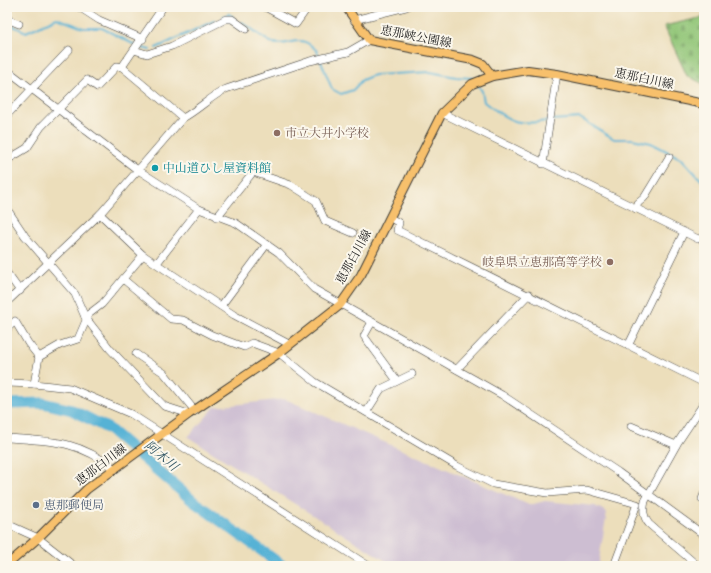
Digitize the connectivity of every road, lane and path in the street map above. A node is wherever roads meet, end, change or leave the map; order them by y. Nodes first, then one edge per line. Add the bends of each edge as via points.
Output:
1 (79, 7) edge
2 (163, 7) edge
3 (265, 7) edge
4 (308, 7) edge
5 (346, 7) edge
6 (406, 7) edge
7 (7, 19) edge
8 (354, 20) junction
9 (19, 24) dead end
10 (246, 29) dead end
11 (143, 39) junction
12 (369, 40) junction
13 (69, 50) dead end
14 (134, 50) junction
15 (122, 67) junction
16 (7, 70) edge
17 (557, 74) junction
18 (492, 76) junction
19 (32, 89) junction
20 (704, 104) edge
21 (58, 109) junction
22 (442, 114) junction
23 (7, 115) edge
24 (183, 118) junction
25 (669, 157) dead end
26 (7, 160) edge
27 (543, 164) junction
28 (138, 170) junction
29 (7, 209) edge
30 (199, 209) junction
31 (636, 209) junction
32 (100, 214) junction
33 (217, 217) junction
34 (394, 220) dead end
35 (684, 232) junction
36 (353, 233) dead end
37 (704, 237) edge
38 (267, 244) junction
39 (143, 255) junction
40 (157, 263) junction
41 (49, 264) junction
42 (7, 273) edge
43 (123, 279) junction
44 (20, 291) junction
45 (529, 294) junction
46 (7, 302) edge
47 (340, 305) junction
48 (221, 306) junction
49 (86, 318) junction
50 (372, 322) junction
51 (7, 329) edge
52 (289, 344) junction
53 (628, 346) junction
54 (279, 353) junction
55 (136, 354) dead end
56 (39, 357) junction
57 (457, 369) junction
58 (412, 374) dead end
59 (397, 381) junction
60 (7, 383) edge
61 (704, 383) edge
62 (34, 384) junction
63 (704, 403) edge
64 (367, 411) junction
65 (192, 412) junction
66 (631, 426) dead end
67 (163, 433) junction
68 (7, 438) edge
69 (676, 445) junction
70 (115, 469) junction
71 (649, 494) junction
72 (704, 494) edge
73 (704, 501) edge
74 (7, 524) edge
75 (704, 535) edge
76 (38, 538) junction
77 (7, 565) edge
78 (74, 566) edge
79 (369, 566) edge
80 (614, 566) edge
81 (698, 566) edge

1 - 11 street via 99,20
2 - 11 street
3 - 4 street via 296,24
5 - 8 main road, 恵那峡公園線
6 - 8 street
7 - 9 street
8 - 12 main road, 恵那峡公園線
10 - 14 street via 232,19 226,19 172,46 147,54
11 - 14 street
12 - 18 main road, 恵那峡公園線 via 473,60 483,64
12 - 24 street via 348,52 310,61 226,89
13 - 19 street
14 - 15 street
15 - 21 street via 117,66 97,87 86,80
15 - 24 street
16 - 19 street
17 - 18 main road, 恵那白川線 via 528,70
17 - 20 main road, 恵那白川線
17 - 27 street
18 - 22 main road, 恵那白川線 via 472,84
19 - 21 street
19 - 23 street
21 - 26 street via 41,127 27,148
21 - 28 street
22 - 27 street
22 - 47 main road, 恵那白川線 via 361,275
24 - 28 street
25 - 31 street
27 - 31 street
28 - 30 street
28 - 32 street
29 - 41 street via 25,236
30 - 33 street
30 - 40 street
31 - 35 street
32 - 39 street
32 - 41 street
33 - 36 street via 253,172 291,185 316,201 326,221
33 - 38 street via 236,223
34 - 45 street via 399,223 397,230
35 - 37 street via 698,239
35 - 53 street
38 - 47 street via 314,288
38 - 48 street
39 - 40 street
39 - 43 street
40 - 48 street
41 - 44 street
41 - 49 street via 75,294
42 - 44 street
43 - 49 street
43 - 54 street via 171,319 183,320 244,347 252,344
44 - 46 street
45 - 53 street
45 - 57 street
47 - 50 street
47 - 52 main road, 恵那白川線
48 - 52 street
49 - 56 street via 78,339 60,345
49 - 65 street via 110,349 164,406
50 - 57 street
50 - 59 street via 364,336
51 - 56 street via 15,321
52 - 54 main road, 恵那白川線
53 - 61 street
54 - 64 street via 315,382
54 - 65 main road, 恵那白川線
55 - 65 street via 164,373
56 - 62 street
57 - 71 street via 502,394
58 - 59 street
59 - 64 street via 381,389
60 - 62 street
62 - 67 street via 70,388 131,414
63 - 69 street
64 - 80 street via 457,466 493,484 547,493 587,490 637,504
65 - 67 main road, 恵那白川線
66 - 69 street
67 - 70 main road, 恵那白川線
67 - 79 street
68 - 70 street via 67,443 90,452
69 - 71 street
70 - 76 main road, 恵那白川線 via 87,489
71 - 75 street
71 - 81 street via 644,509 647,522
72 - 73 street
74 - 76 street
76 - 77 main road, 恵那白川線
76 - 78 street

